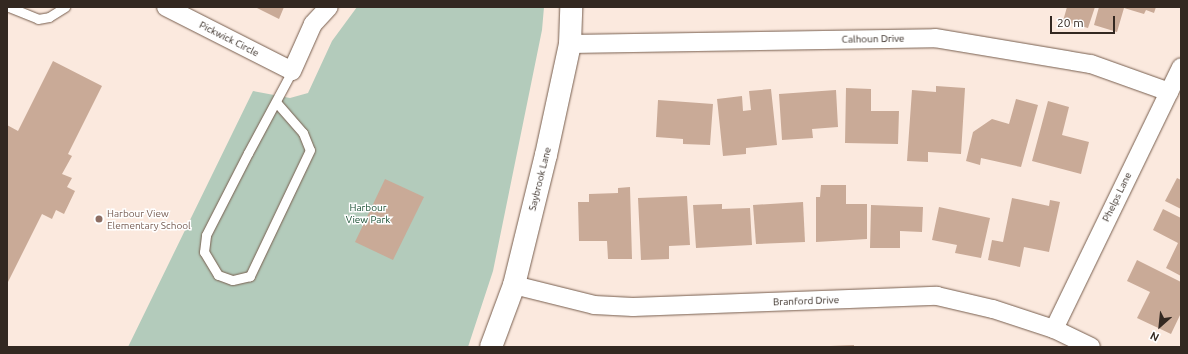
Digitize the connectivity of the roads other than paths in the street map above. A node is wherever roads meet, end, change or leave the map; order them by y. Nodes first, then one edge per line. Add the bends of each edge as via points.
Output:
1 (9, 7) edge
2 (65, 7) edge
3 (166, 7) edge
4 (329, 7) edge
5 (571, 7) edge
6 (570, 44) junction
7 (1181, 67) edge
8 (292, 71) junction
9 (1168, 92) junction
10 (276, 102) junction
11 (514, 285) junction
12 (1054, 329) junction
13 (491, 347) edge
14 (1091, 347) edge

1 - 2 lane via 38,19 49,17
3 - 8 street, Pickwick Circle
4 - 8 street via 313,24
5 - 6 street, Saybrook Lane
6 - 9 street, Calhoun Drive via 935,38 1091,64
6 - 11 street, Saybrook Lane
7 - 9 street, Phelps Lane
8 - 10 lane
9 - 12 street, Phelps Lane
10 - 10 lane via 206,235 204,252 218,275 232,280 250,276 310,150 303,133
11 - 12 street, Branford Drive via 594,305 633,308 937,296 993,309
11 - 13 street, Saybrook Lane
12 - 14 street, Branford Drive

